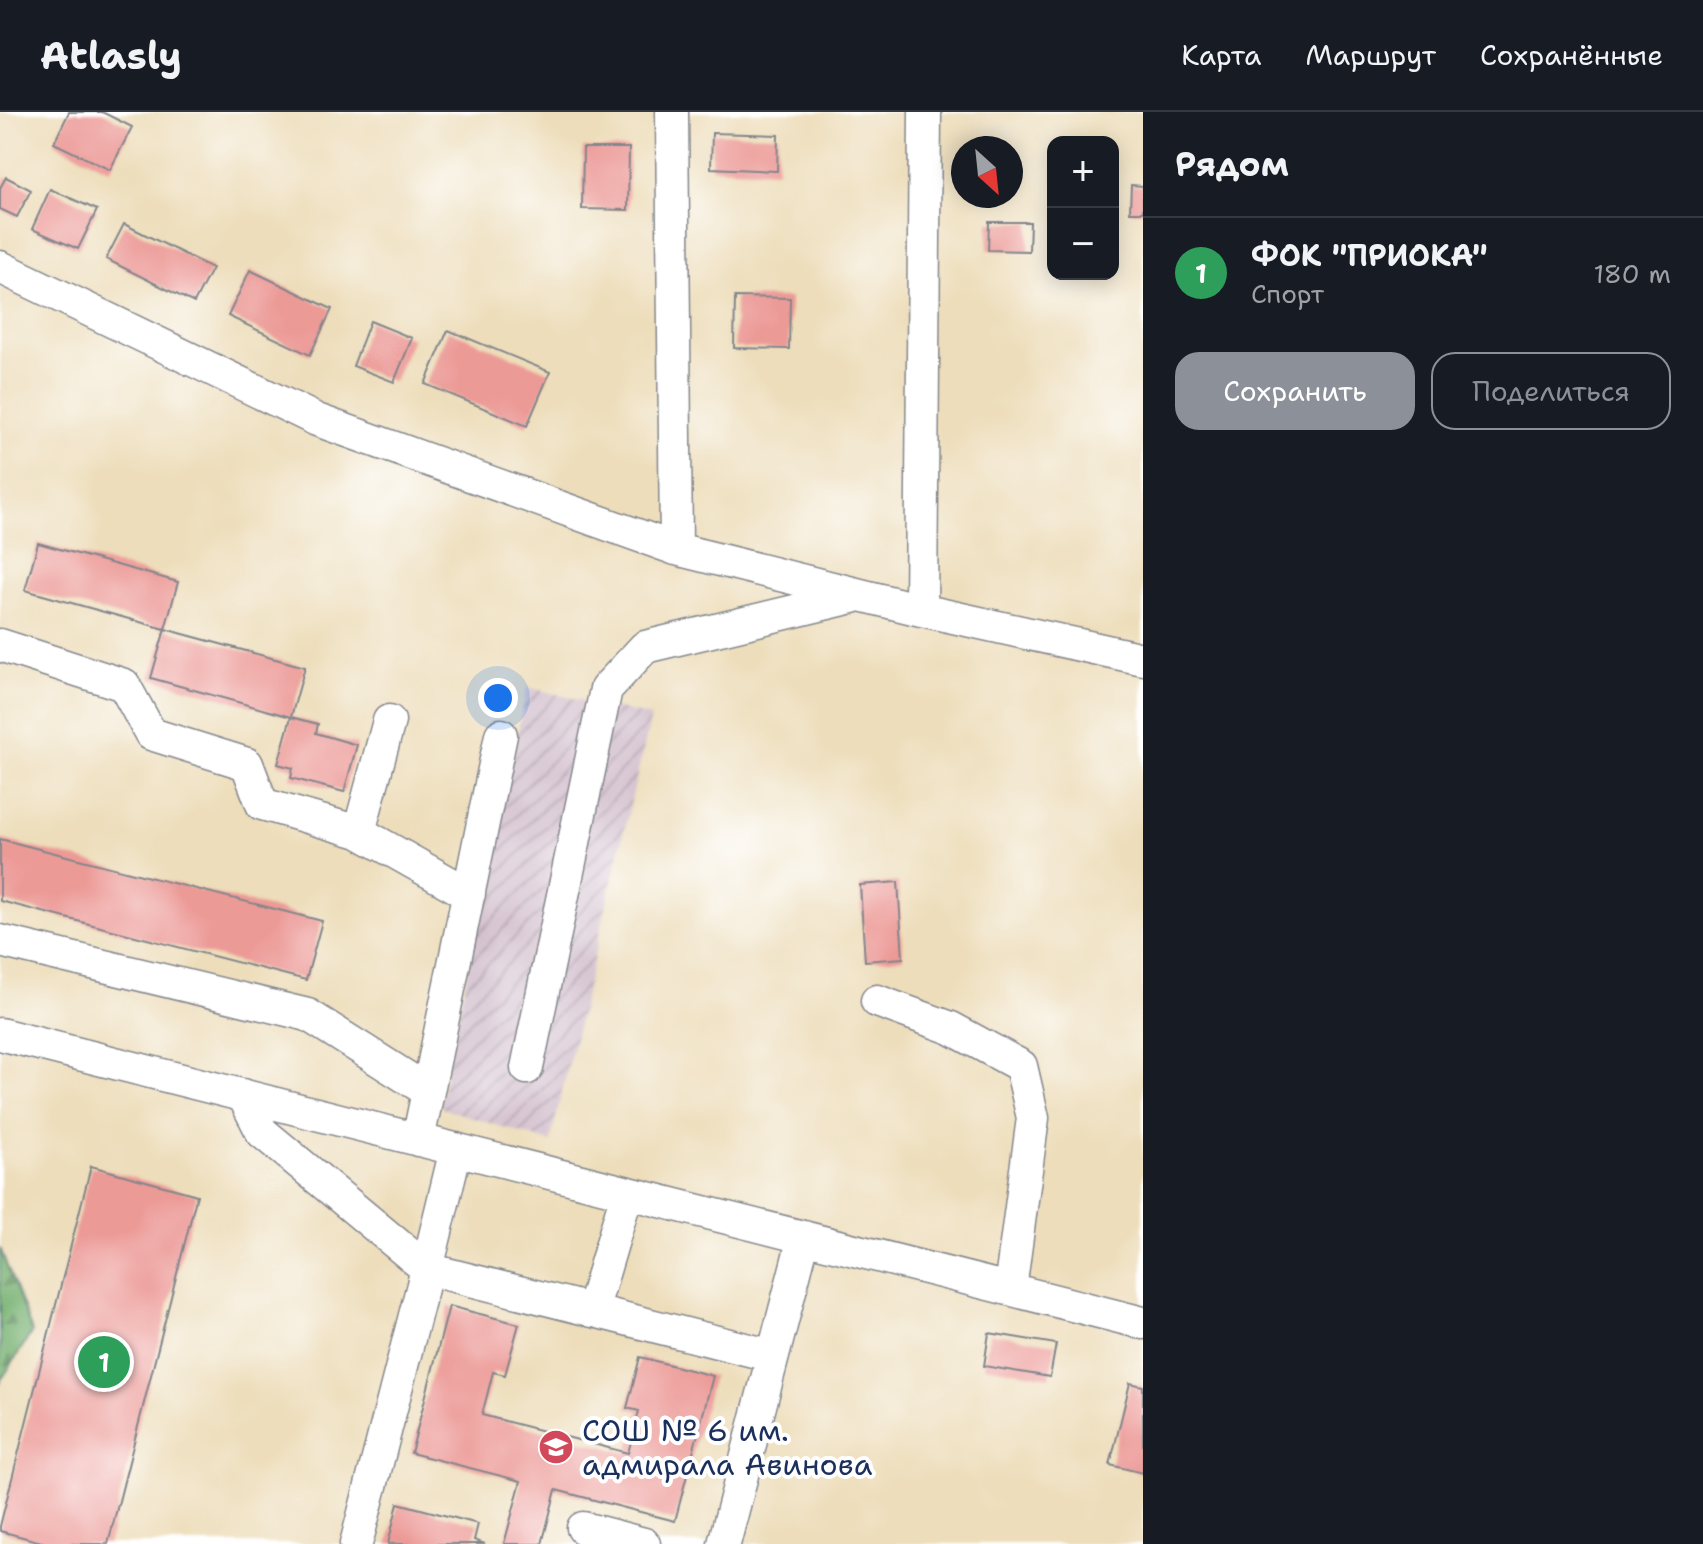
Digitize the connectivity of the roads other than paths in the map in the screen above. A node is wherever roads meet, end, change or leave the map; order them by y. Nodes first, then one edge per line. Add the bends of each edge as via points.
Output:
1 (672, 112) edge
2 (925, 112) edge
3 (0, 267) edge
4 (676, 549) junction
5 (860, 595) junction
6 (921, 610) junction
7 (0, 645) edge
8 (1143, 659) edge
9 (389, 721) dead end
10 (501, 735) dead end
11 (359, 832) junction
12 (469, 894) junction
13 (0, 941) edge
14 (877, 1001) dead end
15 (0, 1034) edge
16 (527, 1068) dead end
17 (428, 1091) junction
18 (243, 1095) junction
19 (418, 1140) junction
20 (456, 1149) junction
21 (627, 1193) junction
22 (804, 1237) junction
23 (427, 1269) junction
24 (1010, 1289) junction
25 (592, 1311) junction
26 (1143, 1323) edge
27 (773, 1356) junction
28 (583, 1528) dead end
29 (356, 1544) edge
30 (644, 1544) edge
31 (724, 1544) edge

1 - 4 street
2 - 6 street
3 - 4 street via 317,420
4 - 5 street
5 - 6 street
5 - 16 street via 645,647 606,689
6 - 8 street
7 - 11 street via 124,685 151,734 247,764 262,804
9 - 11 street
10 - 12 street
11 - 12 street
12 - 17 street
13 - 17 street via 308,1015
14 - 24 street via 951,1028 1021,1066 1033,1118
15 - 18 street
17 - 19 street
18 - 19 street
18 - 23 street via 262,1132
19 - 20 street
20 - 21 street
20 - 23 street
21 - 22 street
21 - 25 street
22 - 24 street
22 - 27 street
23 - 25 street
23 - 29 street
24 - 26 street
25 - 27 street
27 - 31 street
28 - 30 street

